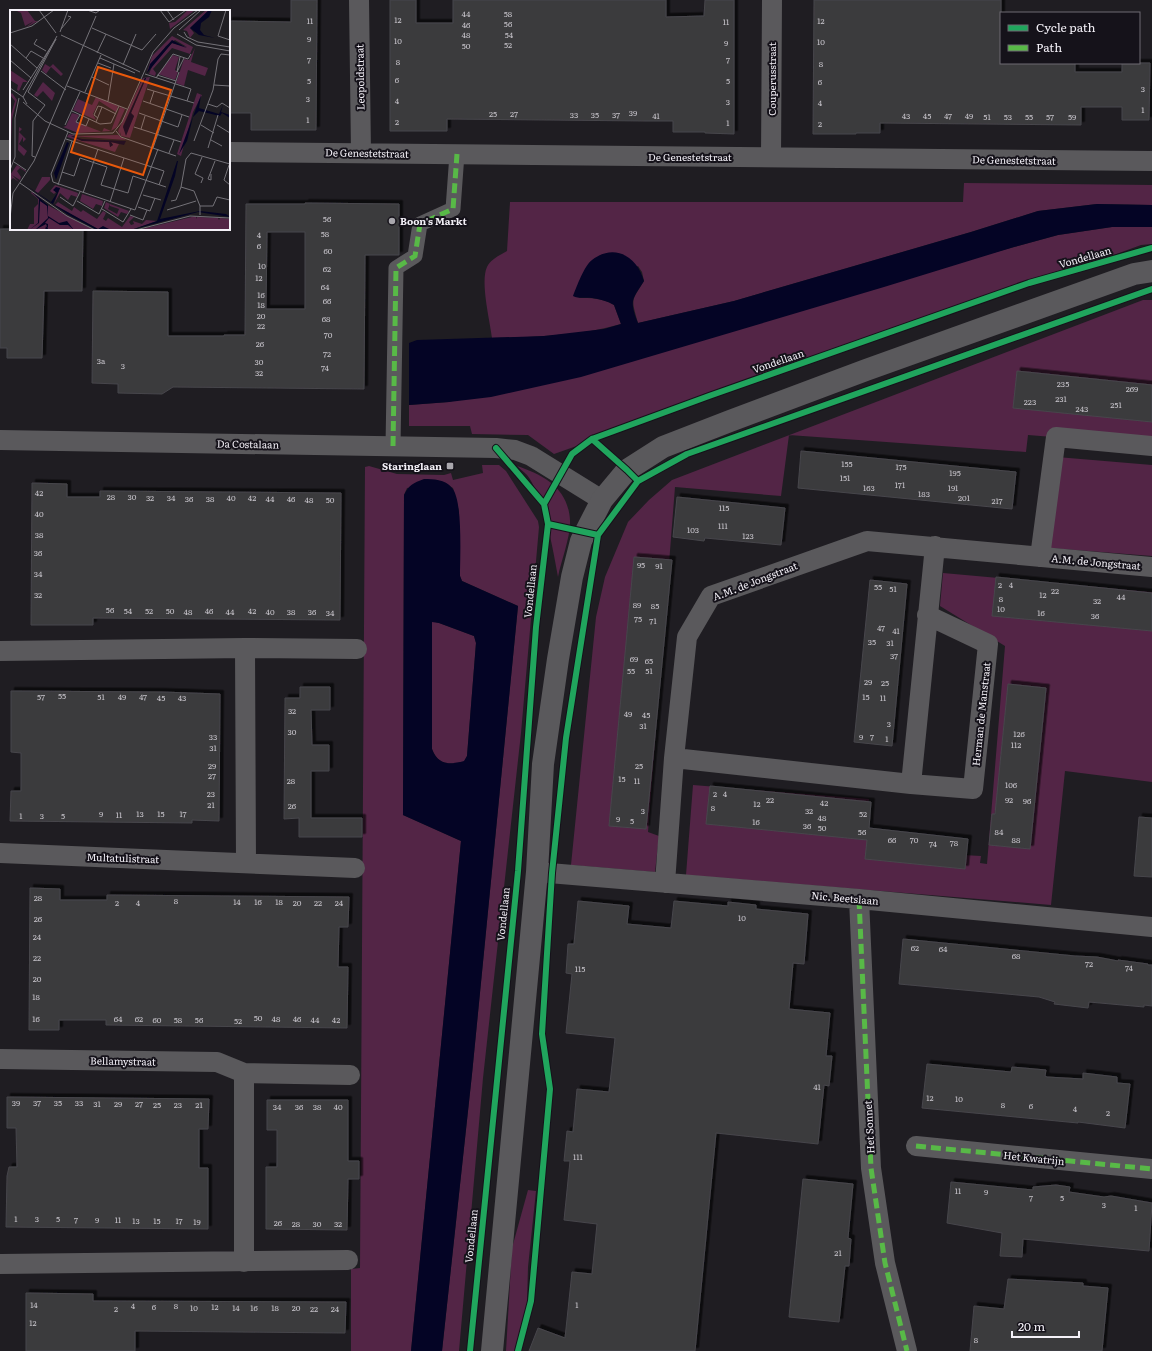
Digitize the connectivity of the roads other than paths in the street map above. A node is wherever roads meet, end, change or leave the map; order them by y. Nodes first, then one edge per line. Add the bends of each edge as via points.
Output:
1 (359, 0) edge
2 (772, 0) edge
3 (230, 152) edge
4 (361, 153) junction
5 (457, 154) junction
6 (771, 157) junction
7 (1152, 161) edge
8 (1152, 271) edge
9 (0, 440) edge
10 (393, 446) junction
11 (1152, 446) edge
12 (602, 500) junction
13 (935, 546) junction
14 (1040, 557) junction
15 (1152, 567) edge
16 (927, 615) junction
17 (245, 648) junction
18 (356, 649) dead end
19 (0, 651) edge
20 (674, 758) junction
21 (911, 784) junction
22 (0, 853) edge
23 (246, 863) junction
24 (355, 868) dead end
25 (537, 872) junction
26 (665, 883) junction
27 (859, 899) junction
28 (1152, 927) edge
29 (0, 1058) edge
30 (244, 1073) junction
31 (350, 1075) dead end
32 (916, 1146) dead end
33 (1152, 1170) edge
34 (348, 1260) dead end
35 (244, 1262) junction
36 (0, 1264) edge
37 (492, 1351) edge
38 (907, 1351) edge

1 - 4 street, Leopoldstraat
2 - 6 street, Couperusstraat
3 - 4 street, De Genestetstraat
4 - 5 street, De Genestetstraat
5 - 6 street, De Genestetstraat
5 - 10 street via 453,209 420,224 415,256 396,268
6 - 7 street, De Genestetstraat
8 - 12 street via 1119,279 662,447 627,470
9 - 10 street, Da Costalaan
10 - 12 street, Da Costalaan via 515,450 530,456
11 - 14 street, A.M. de Jongstraat via 1056,437
12 - 25 street via 581,541 572,577 543,764
13 - 14 street, A.M. de Jongstraat
13 - 16 street
13 - 20 street, A.M. de Jongstraat via 867,541 711,596 687,637
14 - 15 street, A.M. de Jongstraat
16 - 21 street
16 - 21 street, Herman de Manstraat via 988,644 973,789
17 - 18 street
17 - 19 street
17 - 23 street
20 - 21 street, Herman de Manstraat
20 - 26 street, A.M. de Jongstraat
22 - 23 street, Multatulistraat
23 - 24 street, Multatulistraat
25 - 26 street, Nic. Beetslaan
25 - 37 street
26 - 27 street, Nic. Beetslaan
27 - 28 street, Nic. Beetslaan
27 - 38 street, Het Sonnet via 871,1168 885,1263
29 - 30 street, Bellamystraat via 217,1062
30 - 31 street, Bellamystraat
30 - 35 street
32 - 33 street, Het Kwatrijn
34 - 35 street
35 - 36 street

